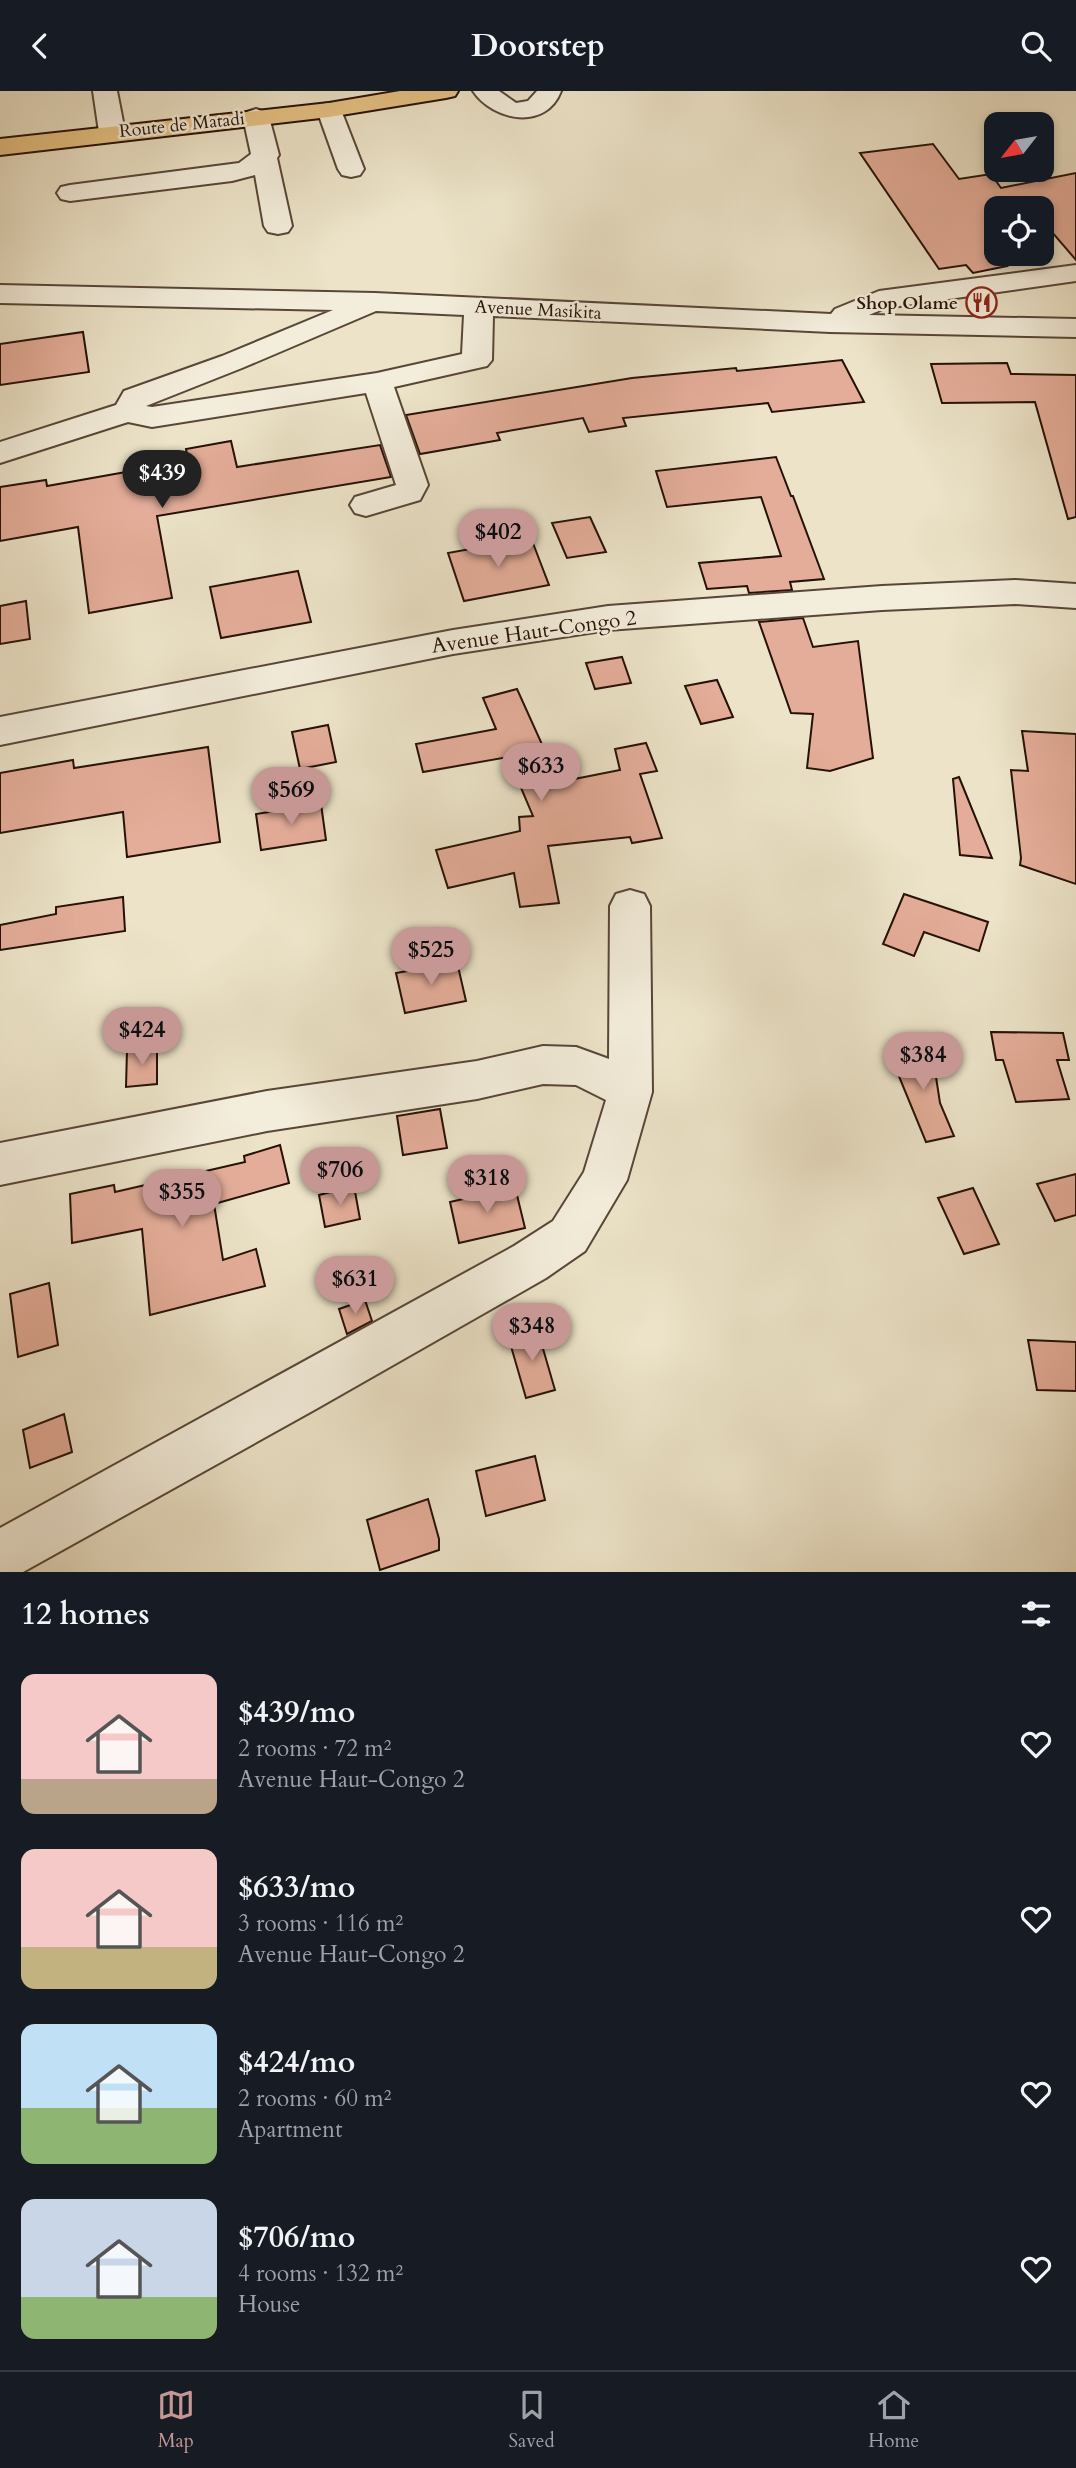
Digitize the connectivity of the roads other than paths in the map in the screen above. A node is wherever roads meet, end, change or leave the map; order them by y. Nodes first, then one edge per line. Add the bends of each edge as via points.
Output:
1 (105, 91) edge
2 (446, 91) edge
3 (485, 91) edge
4 (549, 91) edge
5 (329, 110) junction
6 (256, 117) junction
7 (112, 132) junction
8 (0, 147) edge
9 (266, 155) junction
10 (351, 169) dead end
11 (70, 193) dead end
12 (278, 226) dead end
13 (1076, 272) edge
14 (0, 293) edge
15 (375, 302) junction
16 (479, 307) junction
17 (830, 323) junction
18 (1076, 328) edge
19 (377, 382) junction
20 (127, 412) junction
21 (0, 453) edge
22 (366, 505) dead end
23 (1076, 596) edge
24 (0, 731) edge
25 (631, 907) dead end
26 (630, 1092) junction
27 (0, 1164) edge
28 (0, 1556) edge

1 - 7 street
2 - 5 main road, Route de Matadi
3 - 4 street via 502,105 518,109 543,104
5 - 6 main road, Route de Matadi
5 - 10 street
6 - 7 main road, Route de Matadi
6 - 9 street
7 - 8 main road, Route de Matadi
9 - 11 street via 248,169 232,173
9 - 12 street
13 - 17 street via 879,300
14 - 15 street, Avenue Masikita
15 - 16 street, Avenue Masikita
15 - 20 street via 135,398
16 - 17 street, Avenue Masikita
16 - 19 street via 477,360
17 - 18 street, Avenue Masikita
19 - 20 street via 152,417
19 - 22 street via 412,485 409,493
20 - 21 street
23 - 24 street, Avenue Haut-Congo 2 via 1015,591 608,618 453,642
25 - 26 street
26 - 27 street via 576,1066 543,1065 477,1080 267,1111
26 - 28 street via 604,1180 569,1236 530,1262

